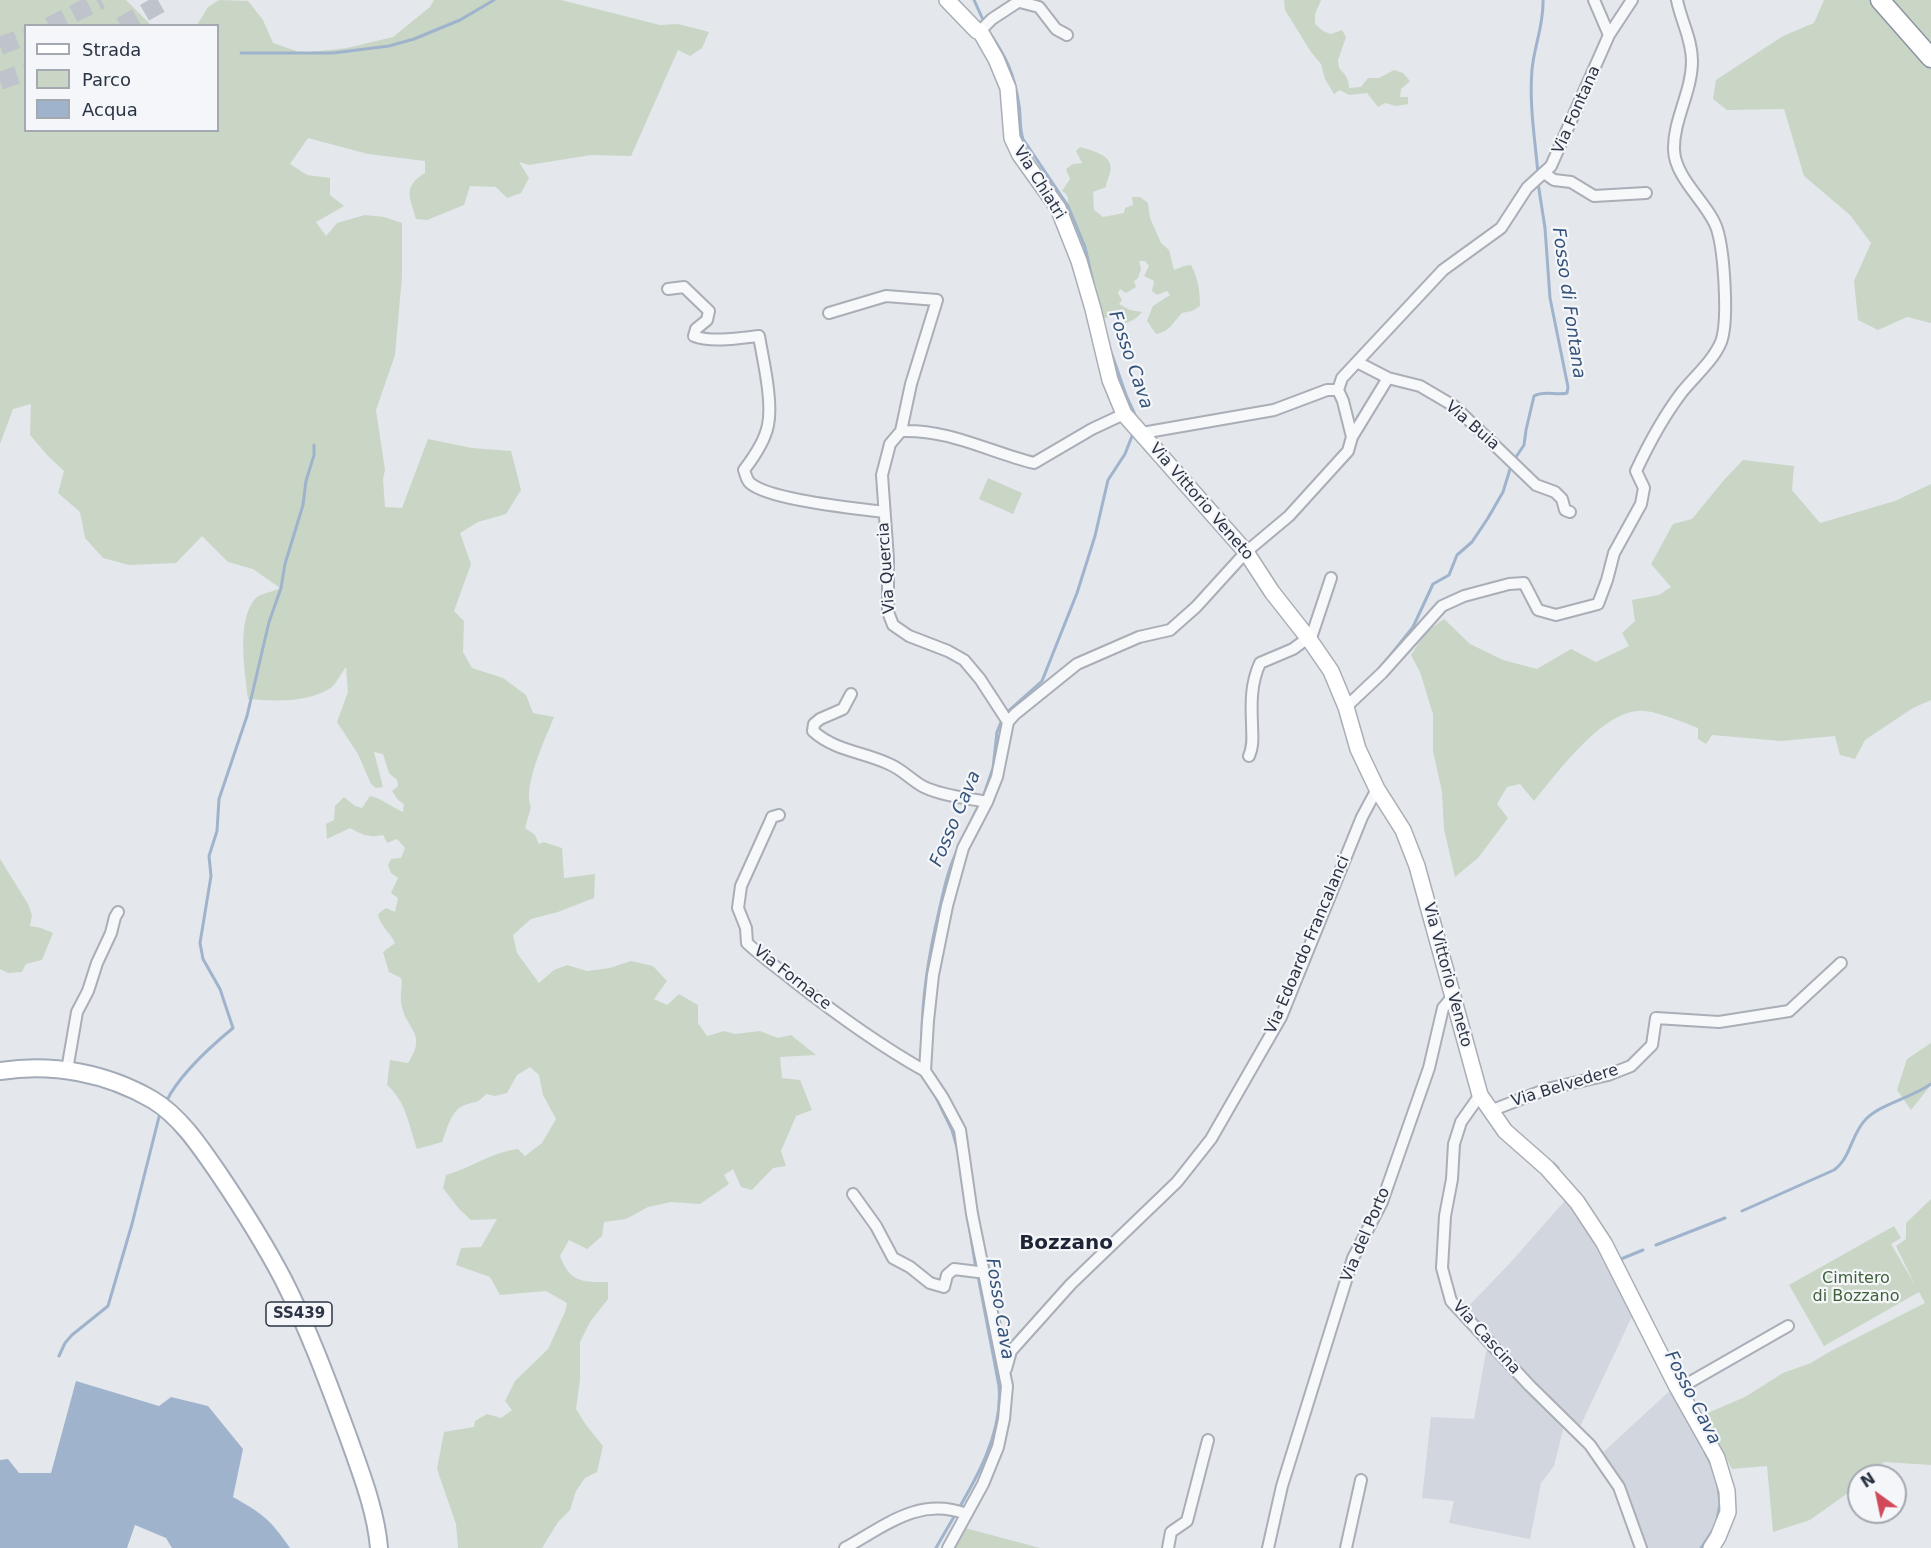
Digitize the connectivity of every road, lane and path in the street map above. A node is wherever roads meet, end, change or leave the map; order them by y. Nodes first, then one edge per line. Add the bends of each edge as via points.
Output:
1 (947, 0) edge
2 (1594, 0) edge
3 (1632, 0) edge
4 (1677, 0) edge
5 (1880, 0) edge
6 (1896, 0) edge
7 (1021, 1) edge
8 (981, 30) junction
9 (1609, 35) junction
10 (1066, 36) dead end
11 (1931, 39) edge
12 (1931, 58) edge
13 (1540, 177) junction
14 (1646, 194) dead end
15 (668, 290) dead end
16 (829, 313) dead end
17 (1357, 362) junction
18 (1388, 378) junction
19 (1338, 390) junction
20 (1134, 425) junction
21 (901, 431) junction
22 (1352, 436) junction
23 (884, 512) junction
24 (1570, 512) dead end
25 (1246, 552) junction
26 (1331, 578) dead end
27 (1309, 639) junction
28 (851, 694) dead end
29 (1346, 707) junction
30 (1006, 717) junction
31 (1249, 756) dead end
32 (1377, 789) junction
33 (983, 801) junction
34 (779, 815) dead end
35 (118, 912) dead end
36 (1841, 963) dead end
37 (1453, 996) junction
38 (67, 1070) junction
39 (923, 1070) junction
40 (0, 1071) edge
41 (1480, 1095) junction
42 (1490, 1111) junction
43 (853, 1194) dead end
44 (978, 1272) junction
45 (1788, 1326) dead end
46 (1005, 1373) junction
47 (1678, 1389) junction
48 (1208, 1440) dead end
49 (1361, 1480) dead end
50 (961, 1511) junction
51 (379, 1548) edge
52 (846, 1548) edge
53 (948, 1548) edge
54 (1168, 1548) edge
55 (1268, 1548) edge
56 (1346, 1548) edge
57 (1641, 1548) edge
58 (1711, 1548) edge

1 - 8 street, Via Chiatri via 977,31
2 - 9 street
3 - 9 street, Via Fontana
4 - 29 street via 1692,62 1674,151 1677,167 1717,228 1723,266 1721,343 1661,422 1636,471 1644,488 1641,504 1614,552 1598,604 1556,615 1538,610 1524,583 1464,597 1442,606
5 - 12 highway
6 - 11 highway
7 - 8 street
7 - 10 street via 1039,7
8 - 20 street, Via Chiatri via 1008,88 1012,138 1020,156 1058,208 1093,309 1110,380
9 - 13 street, Via Fontana via 1566,136 1551,166
13 - 14 street via 1571,182 1594,196
13 - 17 street, Via Fontana via 1501,228 1443,270
15 - 23 street via 684,287 709,311 694,336 759,336 767,382 768,424 758,451 744,470 746,478 774,494
16 - 21 street, Via Quercia via 886,296 937,300
17 - 18 street, Via Buia
17 - 19 street, Via Fontana via 1342,378
18 - 22 street
18 - 24 street, Via Buia via 1420,386 1454,406 1536,485 1555,492
19 - 20 street via 1327,390 1274,410
19 - 22 street
20 - 21 street via 1092,429 1034,463 965,439 919,430
20 - 25 street, Via Vittorio Veneto
21 - 23 street, Via Quercia via 890,444 882,475
22 - 25 street via 1348,451 1335,466 1289,516
23 - 30 street, Via Quercia via 889,618 893,625 964,660
25 - 27 street, Via Vittorio Veneto
25 - 30 street via 1170,630 1139,638 1077,664
26 - 27 street
27 - 29 street, Via Vittorio Veneto via 1331,671
27 - 31 street via 1260,663 1251,696
28 - 33 street via 843,709 814,723 813,731 822,739 890,764 924,787
29 - 32 street, Via Vittorio Veneto via 1358,749
30 - 33 street via 997,777
32 - 37 street, Via Vittorio Veneto via 1403,830 1417,866
32 - 46 street, Via Edoardo Francalanci via 1281,1017 1211,1139 1177,1182 1071,1284 1011,1350
33 - 39 street via 963,848 947,906 933,975
34 - 39 street, Via Fornace via 772,817 741,886 738,908 747,943 831,1010
35 - 38 street via 77,1012
36 - 42 street, Via Belvedere via 1789,1011 1727,1022 1656,1018 1652,1045 1631,1066 1547,1089
37 - 41 street, Via Vittorio Veneto
37 - 55 street, Via del Porto via 1443,1008 1429,1068 1382,1202 1353,1258 1282,1486
38 - 40 main road, SS439 via 44,1067
38 - 51 main road, SS439 via 117,1083 161,1107 197,1142 264,1244 320,1364 357,1462
39 - 44 street via 960,1130
41 - 42 street, Via Vittorio Veneto
41 - 57 street, Via Cascina via 1461,1122 1454,1144 1442,1268 1450,1301 1594,1450 1619,1487
42 - 47 street, Via Vittorio Veneto via 1577,1202 1604,1243
43 - 44 street via 893,1258 930,1283 944,1287 947,1275 954,1269
44 - 46 street
45 - 47 street
46 - 50 street via 1005,1419 998,1447 983,1484
47 - 58 street, Via Vittorio Veneto via 1717,1458 1727,1491 1728,1512
48 - 54 street via 1187,1521 1171,1532
49 - 56 street
50 - 52 street via 920,1509
50 - 53 street

